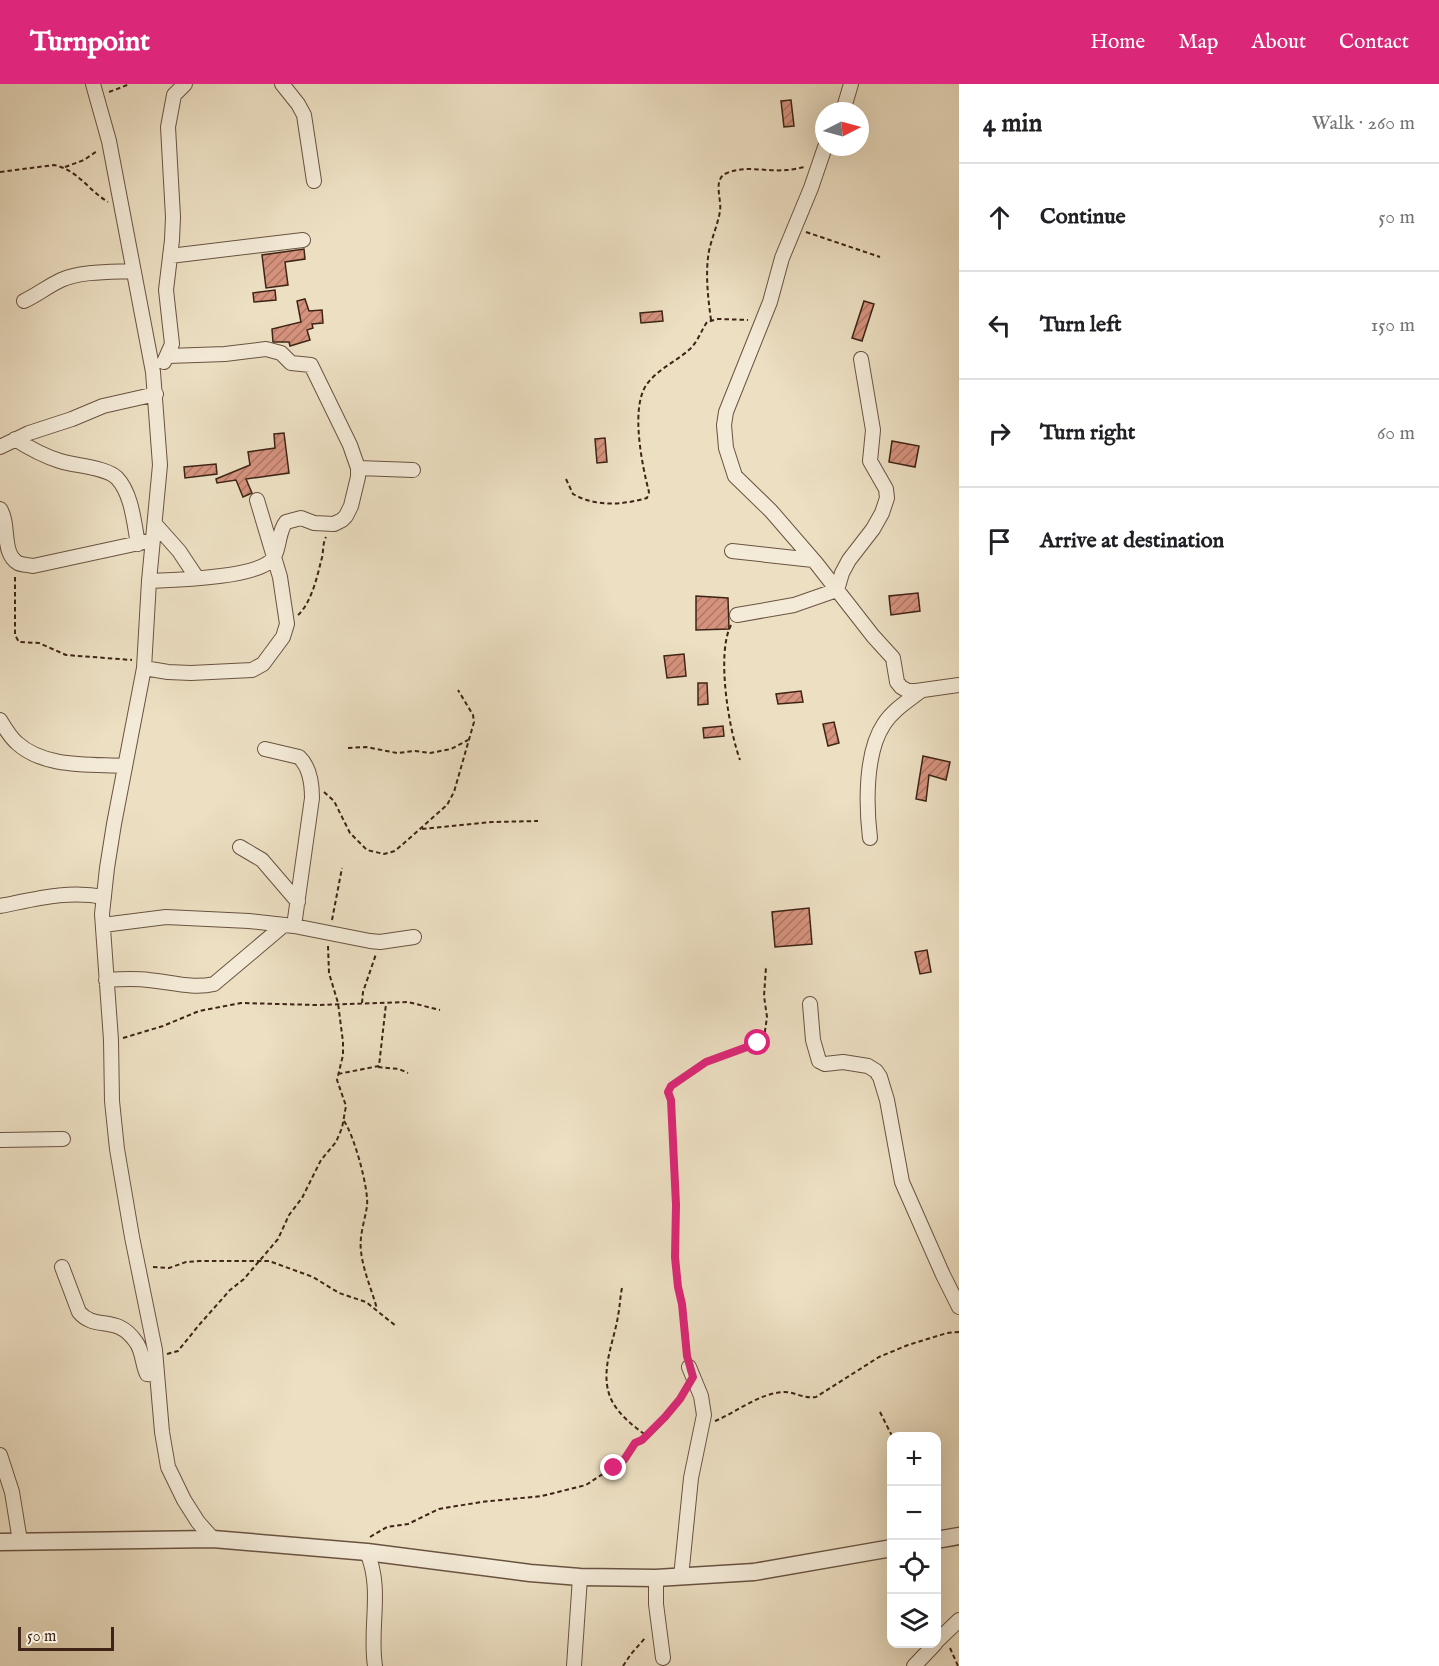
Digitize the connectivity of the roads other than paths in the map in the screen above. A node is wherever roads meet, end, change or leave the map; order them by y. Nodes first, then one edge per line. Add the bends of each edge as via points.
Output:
1 (185, 84) edge
2 (282, 84) edge
3 (851, 84) edge
4 (174, 89) edge
5 (96, 90) edge
6 (846, 102) edge
7 (822, 156) edge
8 (314, 181) dead end
9 (303, 240) dead end
10 (170, 256) junction
11 (133, 271) junction
12 (24, 301) dead end
13 (168, 356) junction
14 (861, 359) dead end
15 (153, 372) junction
16 (156, 394) junction
17 (15, 439) junction
18 (0, 447) edge
19 (358, 468) junction
20 (413, 470) dead end
21 (257, 500) dead end
22 (0, 509) edge
23 (155, 525) junction
24 (153, 540) junction
25 (138, 544) junction
26 (732, 551) dead end
27 (274, 557) junction
28 (813, 560) junction
29 (197, 578) junction
30 (148, 581) junction
31 (837, 590) junction
32 (737, 615) road end
33 (144, 665) junction
34 (959, 685) edge
35 (922, 690) junction
36 (0, 720) edge
37 (265, 749) dead end
38 (124, 766) junction
39 (870, 838) dead end
40 (240, 847) dead end
41 (104, 897) junction
42 (298, 902) junction
43 (0, 906) edge
44 (103, 925) junction
45 (289, 925) junction
46 (414, 937) dead end
47 (106, 980) junction
48 (810, 1004) dead end
49 (63, 1138) dead end
50 (0, 1140) edge
51 (62, 1267) dead end
52 (959, 1307) edge
53 (691, 1372) road end
54 (157, 1375) junction
55 (0, 1455) edge
56 (959, 1536) edge
57 (213, 1539) junction
58 (941, 1539) edge
59 (20, 1541) junction
60 (0, 1542) edge
61 (365, 1545) junction
62 (887, 1549) edge
63 (580, 1577) junction
64 (681, 1577) junction
65 (656, 1578) junction
66 (959, 1620) edge
67 (941, 1637) edge
68 (931, 1648) edge
69 (663, 1658) dead end
70 (375, 1666) edge
71 (574, 1666) edge
72 (914, 1666) edge

1 - 4 street
2 - 8 street via 304,115
3 - 6 street
4 - 10 street via 168,141 173,217
5 - 11 street
7 - 28 street via 724,425 735,476 771,510
9 - 10 street
10 - 13 street via 166,290 172,344
11 - 12 street via 64,278
11 - 15 street
13 - 15 street
13 - 19 street via 266,349 279,352 291,363 311,365
14 - 31 street via 873,430 870,461 887,498 873,529 849,560
15 - 16 street
16 - 17 street via 103,406
16 - 23 street via 160,465
17 - 18 street
17 - 25 street via 60,461 115,476 128,498
19 - 20 street
19 - 27 street via 346,516 339,522 297,518 286,522
21 - 27 street
22 - 25 street via 10,554 19,564 33,566
23 - 24 street
23 - 29 street
24 - 25 street
24 - 30 street
26 - 28 street
27 - 29 street via 266,564 243,571
27 - 33 street via 286,628 256,669 192,673
28 - 31 street
29 - 30 street
30 - 33 street
31 - 32 street via 794,605
31 - 35 street via 893,658 901,687
33 - 38 street
34 - 35 street
35 - 39 street via 891,715 874,747 867,810
36 - 38 street via 16,742 33,754 68,763
37 - 42 street via 299,756 310,781 312,798
38 - 41 street
40 - 42 street via 262,860
41 - 43 street via 68,893
41 - 44 street
42 - 45 street
44 - 45 street via 166,917
44 - 47 street
45 - 46 street via 376,942
45 - 47 street via 214,984
47 - 54 street via 117,1149
48 - 52 street via 819,1061 868,1066 880,1077 902,1182
49 - 50 street
51 - 54 street via 79,1312 90,1322 115,1324 127,1331 138,1344 147,1374
53 - 64 street via 703,1407
54 - 57 street via 168,1467 184,1500
55 - 59 street via 12,1492
56 - 58 street
57 - 59 street
57 - 61 street
59 - 60 street
61 - 63 street via 530,1573
61 - 70 street via 375,1581
62 - 64 street via 754,1572
63 - 65 street
63 - 71 street
64 - 65 street
65 - 69 street
66 - 67 street
68 - 72 street

